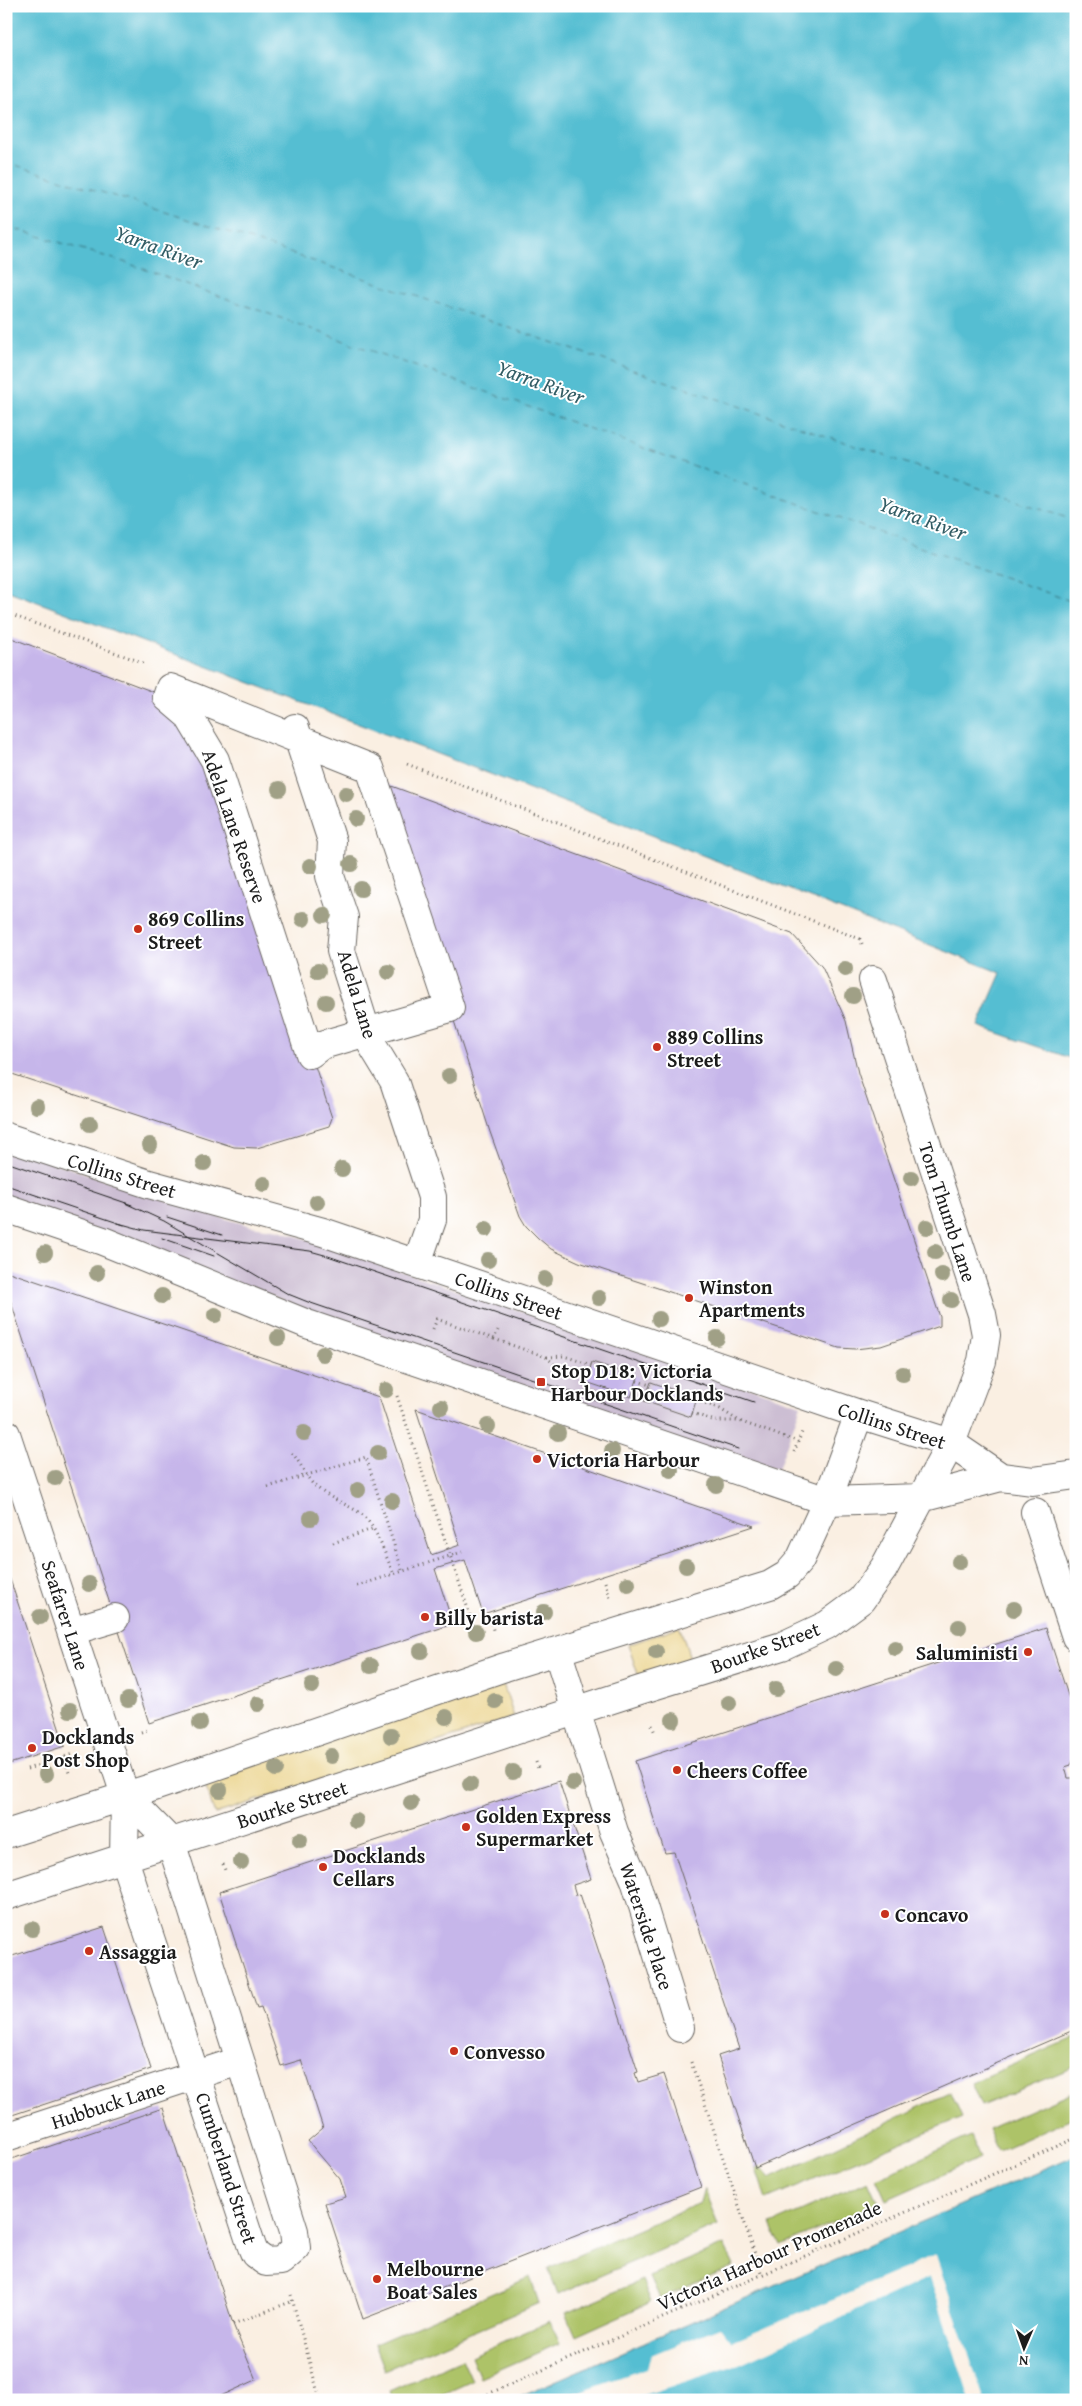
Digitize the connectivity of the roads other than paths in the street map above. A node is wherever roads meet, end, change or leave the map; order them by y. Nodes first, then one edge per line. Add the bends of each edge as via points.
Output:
1 (296, 730) junction
2 (873, 980) road end
3 (367, 1032) junction
4 (6, 1137) edge
5 (6, 1208) edge
6 (417, 1264) junction
7 (859, 1414) junction
8 (6, 1434) edge
9 (951, 1443) junction
10 (1076, 1475) edge
11 (1000, 1477) junction
12 (921, 1498) junction
13 (827, 1501) junction
14 (1035, 1512) dead end
15 (115, 1618) dead end
16 (71, 1631) junction
17 (1076, 1637) edge
18 (558, 1653) junction
19 (577, 1711) junction
20 (125, 1795) junction
21 (6, 1834) edge
22 (171, 1842) junction
23 (124, 1859) junction
24 (6, 1896) edge
25 (680, 2028) road end
26 (239, 2061) junction
27 (196, 2074) junction
28 (6, 2137) edge

1 - 3 street, Adela Lane via 332,841 330,876 344,917 341,951
1 - 3 street, Adela Lane Reserve via 370,768 450,1008
1 - 3 street, Adela Lane Reserve via 170,688 167,697 188,715 216,760 310,1054 322,1045
2 - 9 street, Tom Thumb Lane via 984,1321 986,1342 982,1361
3 - 6 street, Adela Lane via 394,1081 432,1197 432,1220
4 - 6 street, Collins Street via 148,1184 323,1232
5 - 13 street, Collins Street via 103,1241 307,1324
6 - 7 street, Collins Street
7 - 9 street, Collins Street
7 - 13 street
8 - 16 street, Seafarer Lane
9 - 11 street, Collins Street
9 - 12 street, Bourke Street
10 - 11 street, Collins Street via 1033,1481
11 - 12 street, Collins Street
12 - 13 street, Collins Street
12 - 19 street, Bourke Street via 887,1564 870,1588 849,1610 828,1625 782,1646
13 - 18 street via 800,1560 779,1581
14 - 17 street
15 - 16 street
16 - 20 street, Seafarer Lane
18 - 19 street
18 - 20 street
19 - 22 street, Bourke Street
19 - 25 street, Waterside Place via 614,1832 635,1880
20 - 21 street
20 - 22 street
20 - 23 street, Cumberland Street
22 - 23 street, Bourke Street
22 - 26 street, Cumberland Street
23 - 24 street, Bourke Street
23 - 27 street, Cumberland Street
26 - 27 street, Hubbuck Lane
26 - 27 street, Cumberland Street via 297,2242 292,2253 281,2261 266,2262 255,2254
27 - 28 street, Hubbuck Lane

